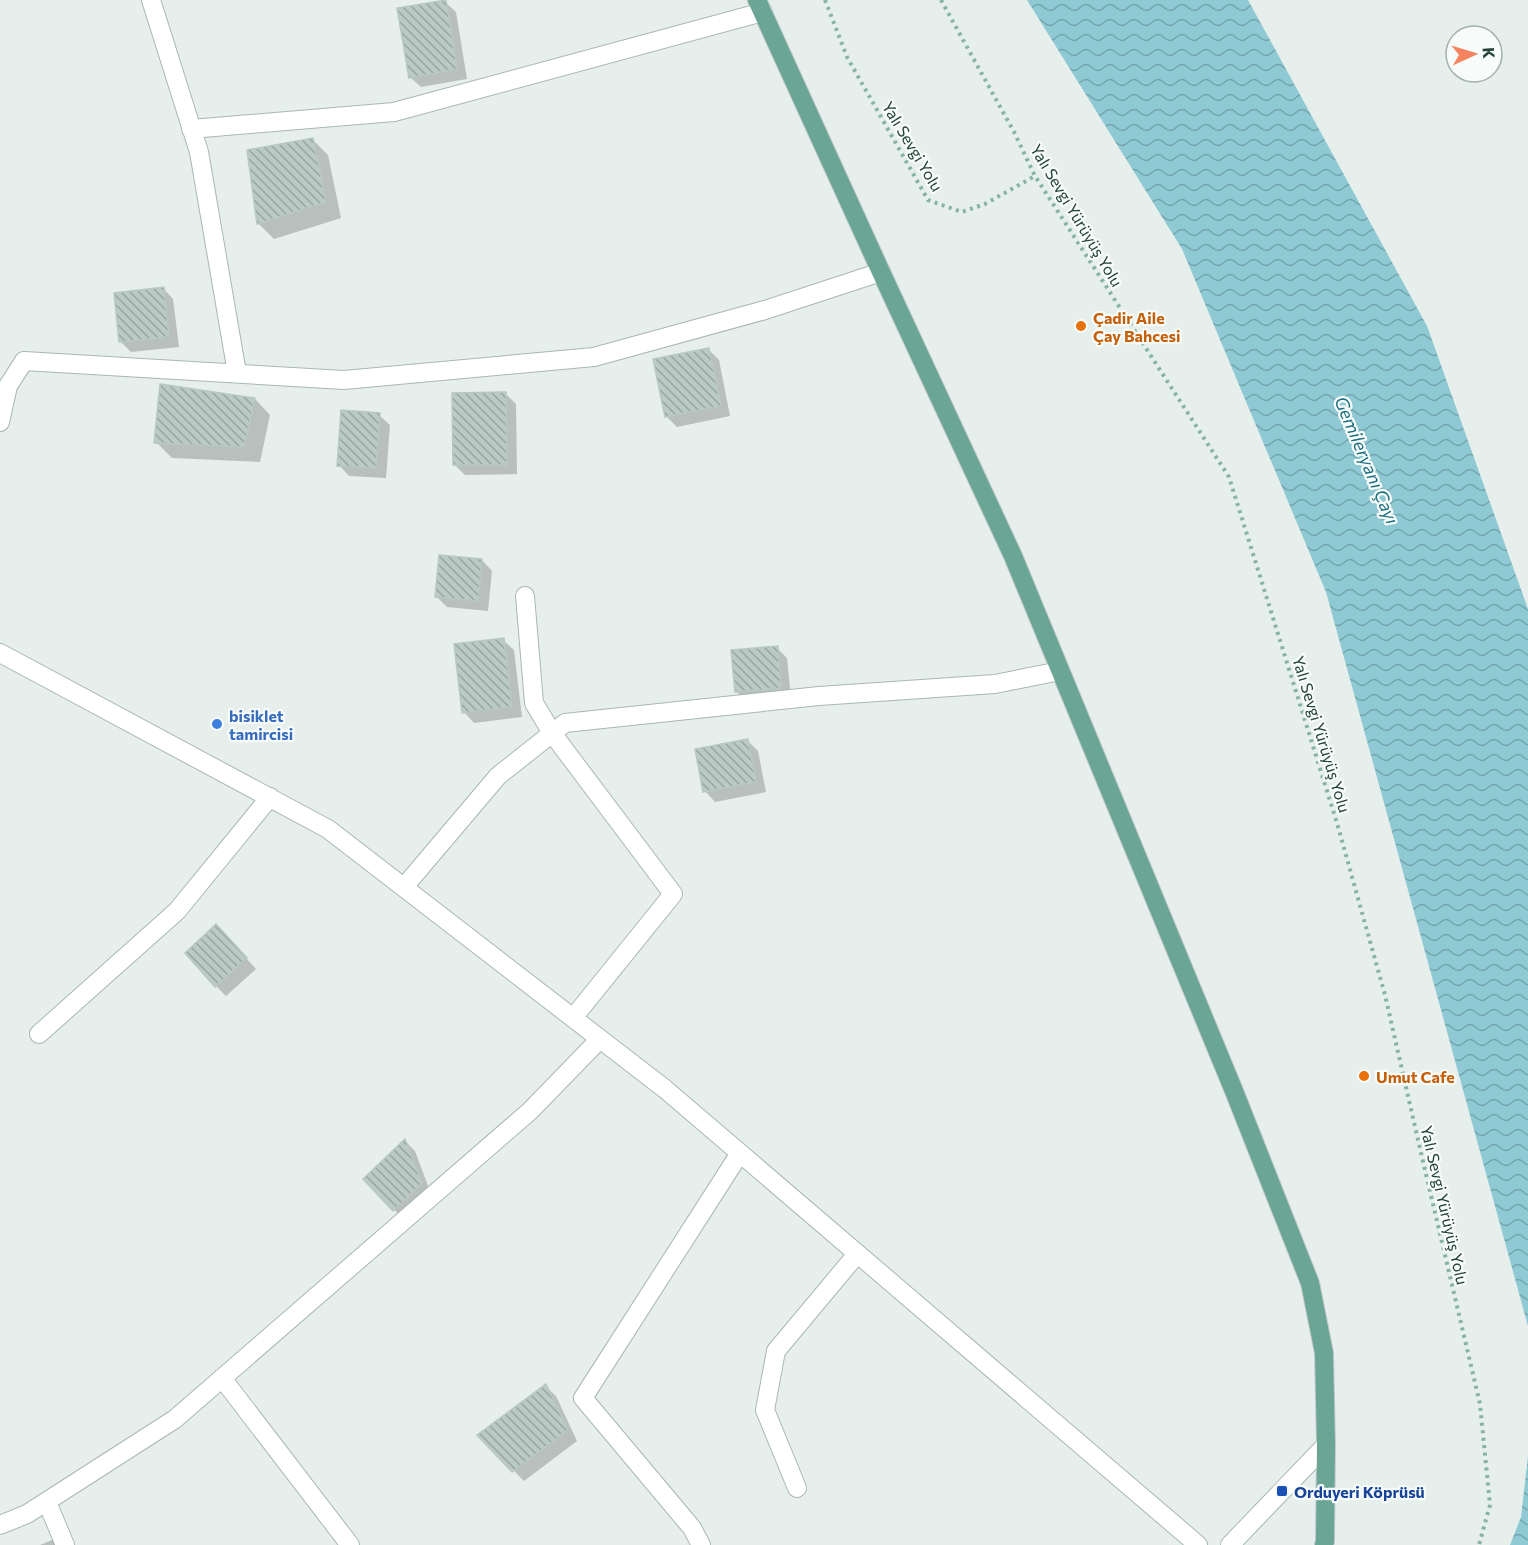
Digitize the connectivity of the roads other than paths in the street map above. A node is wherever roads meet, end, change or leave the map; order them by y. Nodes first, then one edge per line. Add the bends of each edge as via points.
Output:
1 (151, 0) edge
2 (760, 6) edge
3 (191, 129) junction
4 (881, 272) junction
5 (237, 374) junction
6 (0, 422) edge
7 (525, 596) dead end
8 (0, 653) edge
9 (1060, 671) junction
10 (552, 733) junction
11 (270, 797) junction
12 (404, 887) junction
13 (573, 1018) junction
14 (39, 1034) dead end
15 (600, 1039) junction
16 (740, 1153) junction
17 (857, 1254) junction
18 (222, 1378) junction
19 (1326, 1445) junction
20 (797, 1488) dead end
21 (47, 1502) junction
22 (0, 1525) edge
23 (65, 1545) edge
24 (350, 1545) edge
25 (701, 1545) edge
26 (1198, 1545) edge
27 (1230, 1545) edge
28 (1324, 1545) edge

1 - 3 street
2 - 3 street via 394,112
2 - 4 main road
3 - 5 street via 199,152
4 - 5 street via 765,310 594,357 344,380
4 - 9 main road via 1013,556
5 - 6 street via 24,361 8,386
7 - 10 street via 534,703
8 - 11 street
9 - 10 street via 995,684 819,696 565,723
9 - 19 main road via 1310,1283 1324,1353
10 - 12 street via 498,776
10 - 13 street via 673,894
11 - 12 street via 328,829
11 - 14 street via 177,911
12 - 13 street
13 - 15 street
15 - 16 street
15 - 18 street via 530,1111
16 - 17 street
16 - 25 street via 583,1398 693,1528
17 - 20 street via 776,1352 765,1410
17 - 26 street
18 - 21 street via 175,1419
18 - 24 street
19 - 27 street
19 - 28 main road
21 - 22 street
21 - 23 street

